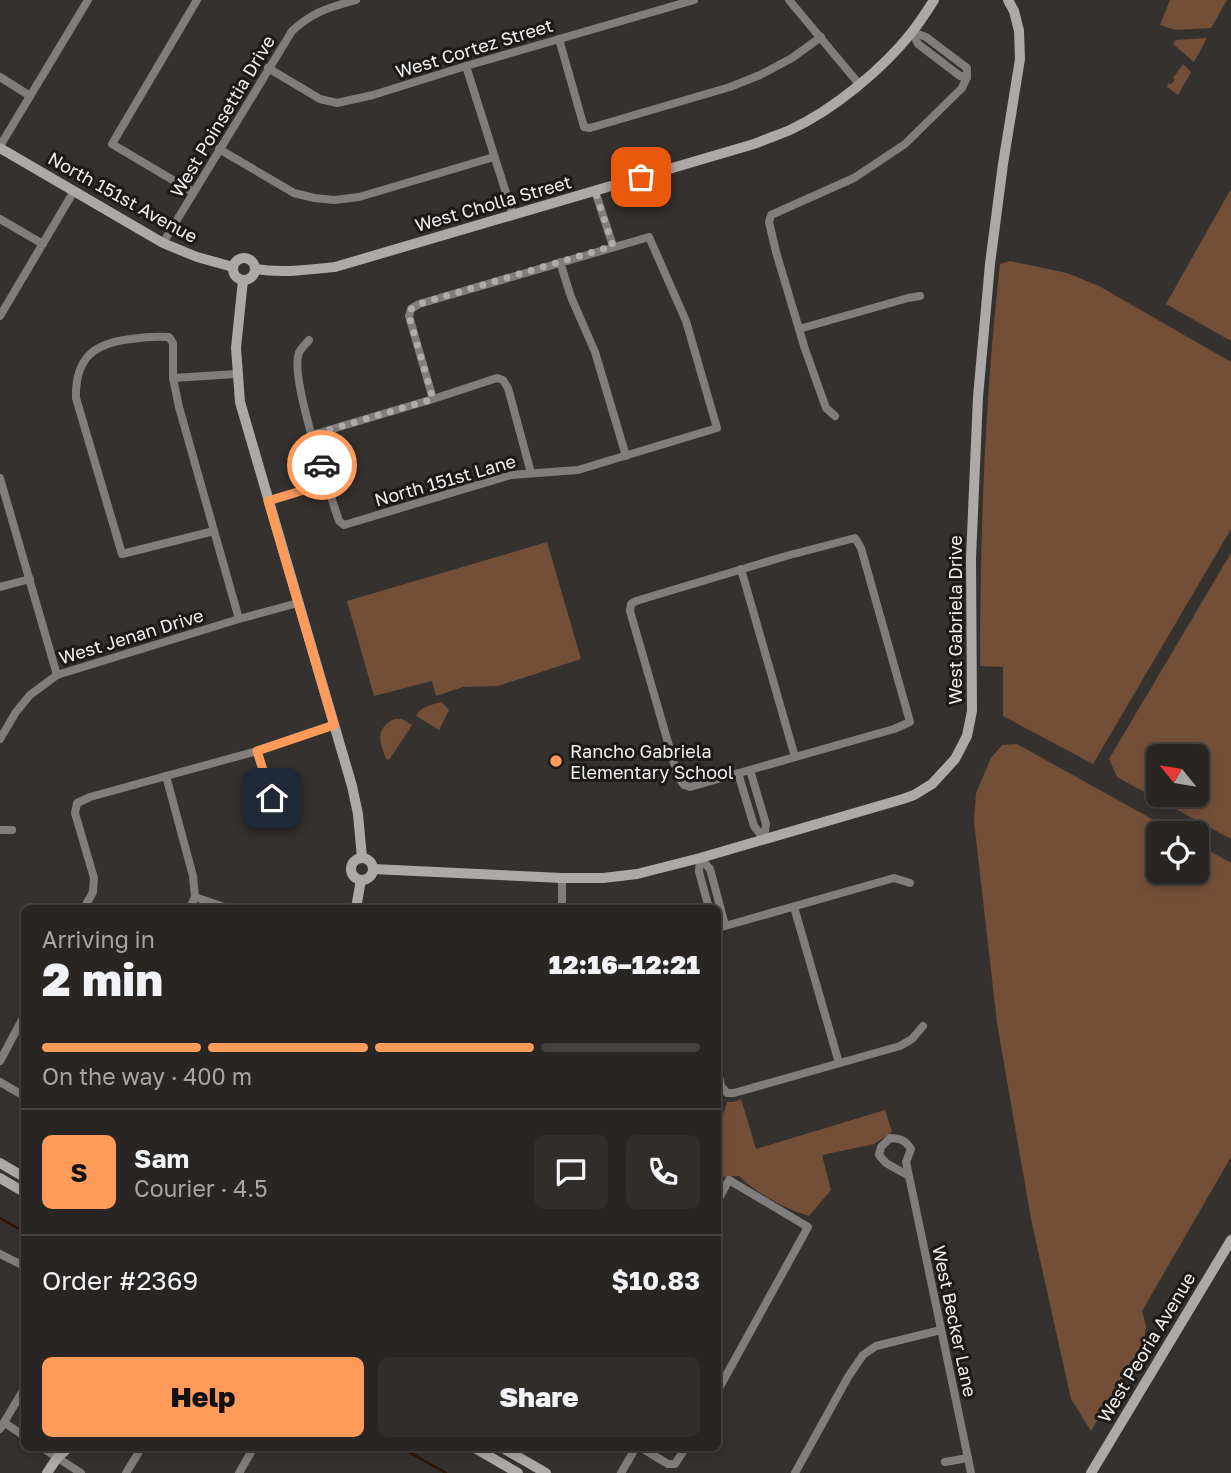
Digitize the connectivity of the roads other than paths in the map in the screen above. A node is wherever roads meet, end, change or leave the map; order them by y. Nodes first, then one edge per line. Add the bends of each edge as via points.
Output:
1 (88, 0) edge
2 (197, 0) edge
3 (356, 0) edge
4 (694, 0) edge
5 (789, 0) edge
6 (934, 0) edge
7 (1008, 0) edge
8 (670, 3) edge
9 (912, 32) junction
10 (821, 37) junction
11 (559, 39) junction
12 (466, 66) junction
13 (268, 68) junction
14 (0, 77) edge
15 (859, 84) junction
16 (30, 96) junction
17 (0, 147) edge
18 (219, 149) junction
19 (494, 157) junction
20 (74, 191) junction
21 (595, 191) junction
22 (194, 192) junction
23 (513, 215) junction
24 (0, 219) edge
25 (163, 243) junction
26 (43, 244) junction
27 (613, 246) junction
28 (560, 262) junction
29 (233, 267) junction
30 (255, 269) junction
31 (243, 280) junction
32 (920, 296) dead end
33 (0, 316) edge
34 (799, 329) junction
35 (309, 340) dead end
36 (237, 374) junction
37 (173, 378) junction
38 (433, 399) junction
39 (835, 416) dead end
40 (312, 435) junction
41 (626, 456) junction
42 (531, 473) junction
43 (0, 478) edge
44 (327, 483) junction
45 (1, 488) edge
46 (268, 501) junction
47 (214, 531) junction
48 (741, 569) junction
49 (30, 579) junction
50 (0, 587) edge
51 (298, 603) junction
52 (239, 619) junction
53 (57, 675) junction
54 (334, 725) junction
55 (0, 739) edge
56 (257, 751) junction
57 (795, 757) junction
58 (750, 770) junction
59 (738, 773) junction
60 (166, 776) junction
61 (285, 810) dead end
62 (0, 830) edge
63 (12, 830) dead end
64 (764, 839) junction
65 (362, 858) junction
66 (700, 858) junction
67 (373, 869) junction
68 (562, 878) junction
69 (361, 880) junction
70 (910, 883) dead end
71 (715, 890) junction
72 (705, 893) junction
73 (195, 897) junction
74 (86, 905) edge
75 (191, 905) edge
76 (218, 905) edge
77 (357, 905) edge
78 (562, 905) edge
79 (708, 905) edge
80 (717, 905) edge
81 (794, 907) junction
82 (721, 927) edge
83 (21, 1022) edge
84 (923, 1026) dead end
85 (0, 1061) edge
86 (839, 1063) junction
87 (0, 1082) edge
88 (721, 1086) edge
89 (21, 1094) edge
90 (0, 1163) edge
91 (21, 1175) edge
92 (909, 1176) junction
93 (0, 1178) edge
94 (21, 1190) edge
95 (721, 1195) edge
96 (1231, 1240) edge
97 (0, 1254) edge
98 (21, 1264) edge
99 (941, 1330) junction
100 (721, 1385) edge
101 (21, 1394) edge
102 (2, 1426) edge
103 (21, 1435) edge
104 (140, 1451) edge
105 (252, 1451) edge
106 (480, 1451) edge
107 (508, 1451) edge
108 (635, 1451) edge
109 (645, 1451) edge
110 (683, 1451) edge
111 (58, 1453) edge
112 (968, 1458) junction
113 (945, 1462) dead end
114 (47, 1473) edge
115 (81, 1473) edge
116 (126, 1473) edge
117 (239, 1473) edge
118 (518, 1473) edge
119 (546, 1473) edge
120 (621, 1473) edge
121 (794, 1473) edge
122 (971, 1473) edge
123 (1091, 1473) edge

1 - 16 street
2 - 22 street via 113,144
3 - 13 street, West Poinsettia Drive via 307,17
4 - 8 street, West Cortez Street
5 - 10 street
6 - 9 street, West Cholla Street
7 - 64 street, West Gabriela Drive via 1021,53 993,237 981,363 971,558 972,710 967,736 947,769 914,795
8 - 11 street, West Cortez Street
9 - 15 street, West Cholla Street
9 - 34 street via 918,44 967,77 962,88 905,144 854,178 771,215 776,252
10 - 11 street via 792,58 730,87 590,128 584,127
10 - 15 street
11 - 12 street, West Cortez Street
12 - 13 street, West Cortez Street via 337,103 320,99
12 - 19 street
13 - 18 street, West Poinsettia Drive
14 - 16 street
15 - 21 street, West Cholla Street via 790,130
16 - 17 street
17 - 20 street, North 151st Avenue
18 - 19 street via 294,192 334,200 359,197
18 - 22 street, West Poinsettia Drive
19 - 23 street
20 - 25 street, North 151st Avenue
20 - 26 street
21 - 23 street, West Cholla Street
21 - 27 street
22 - 25 street, West Poinsettia Drive
23 - 30 street, West Cholla Street via 335,267
24 - 26 street
25 - 29 street, North 151st Avenue
26 - 33 street
27 - 28 street
27 - 41 street, North 151st Lane via 649,237 686,321 717,428
28 - 38 street via 411,309 409,316
28 - 41 street via 595,352
29 - 30 street via 243,258
29 - 31 street
30 - 31 street
31 - 36 street
32 - 34 street
34 - 39 street via 826,408
35 - 40 street via 299,353 297,377
36 - 37 street
36 - 46 street via 240,402
37 - 47 street
37 - 47 street via 169,337 115,340 99,346 83,362 76,398 122,554
38 - 40 street
38 - 42 street via 497,378 503,380
40 - 44 street
41 - 42 street, North 151st Lane via 578,470
42 - 44 street, North 151st Lane via 344,525 338,521
43 - 45 street
44 - 46 street
45 - 49 street
46 - 51 street
47 - 52 street
48 - 57 street
48 - 57 street via 855,538 861,548 910,722
48 - 59 street via 636,601 630,611 678,777 690,787
49 - 50 street
49 - 53 street
51 - 52 street, West Jenan Drive
51 - 54 street
52 - 53 street, West Jenan Drive
53 - 55 street, West Jenan Drive via 30,695
54 - 56 street
54 - 65 street via 355,797
56 - 60 street
56 - 61 street via 272,798
57 - 58 street
58 - 59 street
58 - 64 street via 766,824
59 - 64 street via 754,826
60 - 73 street
60 - 74 street via 78,803 75,813 94,878
62 - 63 street
64 - 66 street, West Gabriela Drive
65 - 67 street
65 - 69 street via 351,866 354,877
66 - 68 street, West Gabriela Drive via 637,874
66 - 71 street
66 - 72 street
67 - 68 street, West Gabriela Drive
67 - 69 street
68 - 78 street
69 - 77 street
70 - 81 street via 894,878
71 - 72 street
71 - 80 street
72 - 79 street
73 - 75 street
73 - 76 street
81 - 82 street
81 - 86 street
83 - 85 street
84 - 86 street via 900,1046
86 - 88 street via 734,1093
87 - 89 street
90 - 91 street
92 - 92 street, West Becker Lane via 906,1162 911,1149 905,1141 890,1138 879,1155
92 - 99 street, West Becker Lane
93 - 94 street
95 - 100 street via 729,1180 808,1227
96 - 123 street, West Peoria Avenue
97 - 98 street
99 - 112 street, West Becker Lane
99 - 121 street via 876,1346 863,1355
101 - 102 street
102 - 103 street
104 - 116 street
105 - 117 street
106 - 118 street
107 - 119 street
108 - 120 street
109 - 110 street via 668,1464 675,1464
111 - 114 street
111 - 115 street
112 - 113 street
112 - 122 street, West Becker Lane

